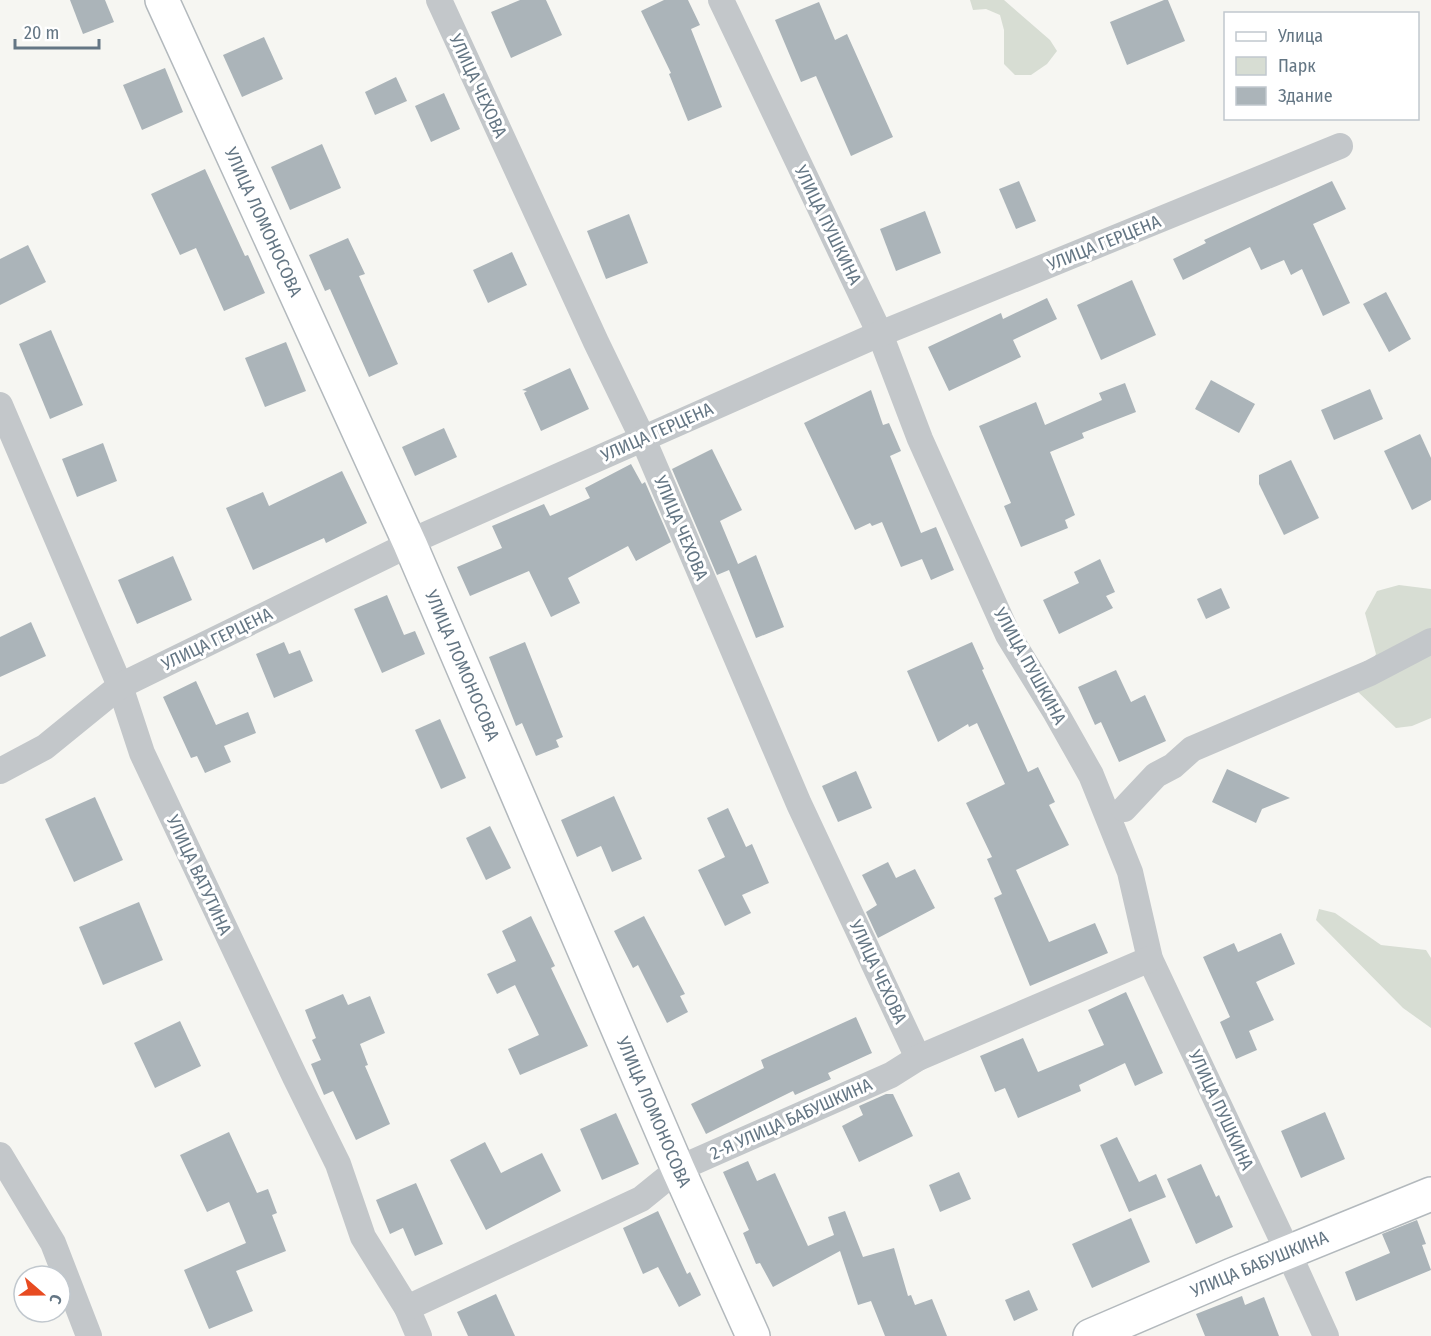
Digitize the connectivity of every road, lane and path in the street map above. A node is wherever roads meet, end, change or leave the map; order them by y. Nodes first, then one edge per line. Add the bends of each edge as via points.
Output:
1 (162, 0) edge
2 (439, 0) edge
3 (721, 0) edge
4 (1340, 146) dead end
5 (880, 334) junction
6 (0, 405) edge
7 (643, 439) junction
8 (410, 544) junction
9 (1431, 641) edge
10 (120, 686) junction
11 (0, 771) edge
12 (1124, 809) dead end
13 (1150, 959) junction
14 (918, 1058) junction
15 (0, 1155) edge
16 (678, 1168) junction
17 (1431, 1194) edge
18 (1288, 1252) junction
19 (407, 1308) junction
20 (89, 1336) edge
21 (419, 1336) edge
22 (753, 1336) edge
23 (1090, 1336) edge
24 (1326, 1336) edge

1 - 8 street, УЛИЦА ЛОМОНОСОВА
2 - 7 street, УЛИЦА ЧЕХОВА
3 - 5 street, УЛИЦА ПУШКИНА
4 - 5 street, УЛИЦА ГЕРЦЕНА
5 - 7 street, УЛИЦА ГЕРЦЕНА
5 - 13 street, УЛИЦА ПУШКИНА via 920,439 1008,635 1091,775 1130,872
6 - 10 street, УЛИЦА ВАТУТИНА
7 - 8 street, УЛИЦА ГЕРЦЕНА
7 - 14 street, УЛИЦА ЧЕХОВА via 799,804
8 - 10 street, УЛИЦА ГЕРЦЕНА
8 - 16 street, УЛИЦА ЛОМОНОСОВА
9 - 12 street via 1370,673 1192,749 1156,776
10 - 11 street, УЛИЦА ГЕРЦЕНА via 45,747
10 - 19 street, УЛИЦА ВАТУТИНА via 142,753 338,1164 363,1237
13 - 14 street, 2-Я УЛИЦА БАБУШКИНА
13 - 18 street, УЛИЦА ПУШКИНА
14 - 16 street, 2-Я УЛИЦА БАБУШКИНА via 891,1075
15 - 20 street via 53,1243
16 - 19 street, 2-Я УЛИЦА БАБУШКИНА via 641,1199
16 - 22 street, УЛИЦА ЛОМОНОСОВА
17 - 18 street, УЛИЦА БАБУШКИНА
18 - 23 street, УЛИЦА БАБУШКИНА
18 - 24 street, УЛИЦА ПУШКИНА
19 - 21 street, УЛИЦА ВАТУТИНА

